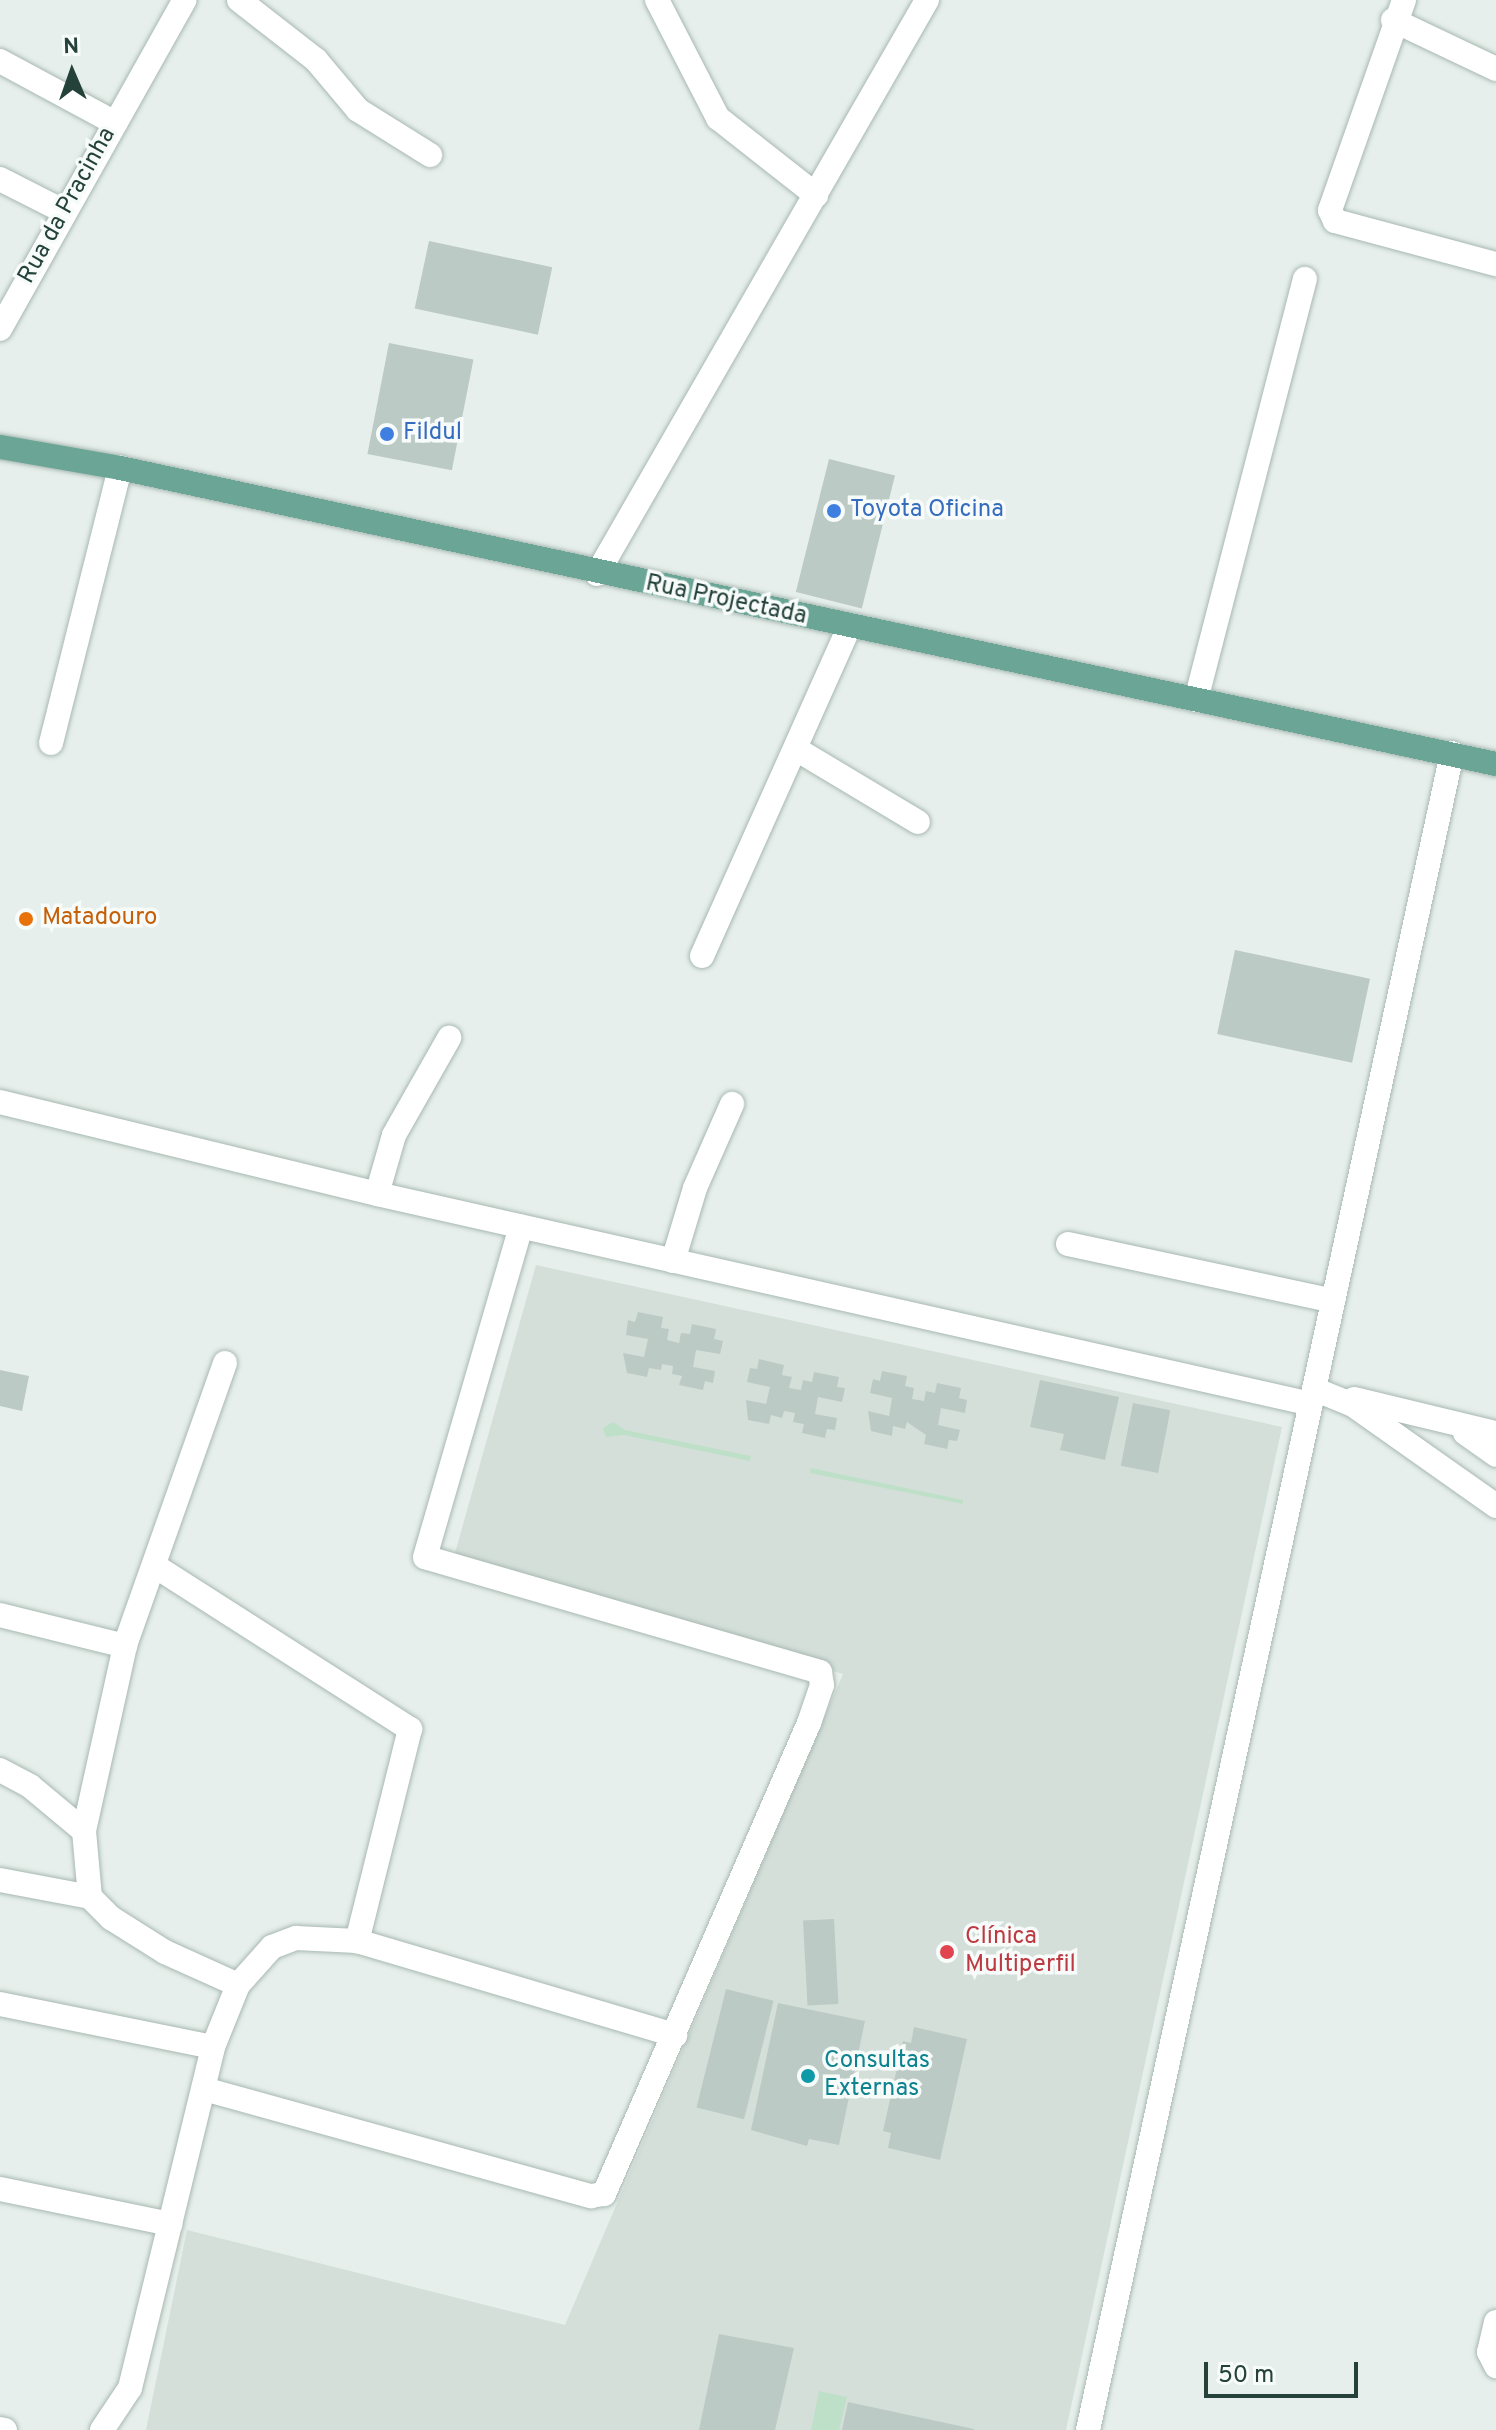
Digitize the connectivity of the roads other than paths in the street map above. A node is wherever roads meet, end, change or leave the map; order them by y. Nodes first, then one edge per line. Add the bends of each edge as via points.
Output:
1 (185, 0) edge
2 (239, 0) edge
3 (657, 0) edge
4 (927, 0) edge
5 (1398, 10) edge
6 (0, 61) edge
7 (1496, 69) edge
8 (115, 123) junction
9 (430, 155) dead end
10 (0, 179) edge
11 (816, 195) junction
12 (63, 211) junction
13 (1496, 264) edge
14 (1305, 279) dead end
15 (0, 329) edge
16 (0, 447) edge
17 (120, 468) junction
18 (597, 574) junction
19 (849, 627) junction
20 (1196, 700) junction
21 (51, 743) dead end
22 (796, 749) junction
23 (1452, 753) junction
24 (1496, 764) edge
25 (918, 822) dead end
26 (702, 956) dead end
27 (449, 1038) dead end
28 (0, 1102) edge
29 (732, 1104) dead end
30 (377, 1194) junction
31 (521, 1227) junction
32 (1068, 1244) dead end
33 (673, 1261) junction
34 (1333, 1301) junction
35 (225, 1363) dead end
36 (1312, 1397) junction
37 (1434, 1418) junction
38 (1496, 1433) edge
39 (1496, 1455) edge
40 (1496, 1506) edge
41 (155, 1566) junction
42 (0, 1615) edge
43 (125, 1646) junction
44 (0, 1770) edge
45 (84, 1831) junction
46 (0, 1880) edge
47 (90, 1897) junction
48 (357, 1941) junction
49 (238, 1985) junction
50 (0, 2004) edge
51 (675, 2035) junction
52 (213, 2047) junction
53 (204, 2089) junction
54 (0, 2189) edge
55 (170, 2224) junction
56 (1496, 2322) edge
57 (1496, 2366) edge
58 (102, 2430) edge
59 (1088, 2430) edge

1 - 8 street, Rua da Pracinha
2 - 9 street via 316,60 358,110
3 - 11 street via 718,118
4 - 11 street
5 - 7 street
5 - 13 street via 1330,210 1335,221
6 - 8 street
8 - 12 street, Rua da Pracinha
10 - 12 street
11 - 18 street
12 - 15 street, Rua da Pracinha
14 - 20 street
16 - 17 main road, Rua Projectada
17 - 18 main road, Rua Projectada
17 - 21 street
18 - 19 main road, Rua Projectada
19 - 20 main road, Rua Projectada
19 - 22 street
20 - 23 main road, Rua Projectada
22 - 25 street
22 - 26 street
23 - 24 main road, Rua Projectada
23 - 34 street
27 - 30 street via 394,1135
28 - 30 street
29 - 33 street via 695,1188
30 - 31 street
31 - 33 street
31 - 51 street via 425,1557 823,1675 809,1723
32 - 34 street
33 - 36 street
34 - 36 street
35 - 41 street
36 - 37 street
36 - 40 street via 1353,1405
36 - 59 street
37 - 38 street
37 - 39 street
41 - 43 street
41 - 48 street via 410,1729
42 - 43 street
43 - 45 street
44 - 45 street via 30,1786
45 - 47 street
46 - 47 street
47 - 49 street via 111,1918 165,1952
48 - 49 street via 321,1937 272,1947
48 - 51 street
49 - 52 street
50 - 52 street
51 - 53 street via 609,2188 598,2196
52 - 53 street
53 - 55 street
54 - 55 street
55 - 58 street via 130,2388
56 - 57 street via 1489,2352

